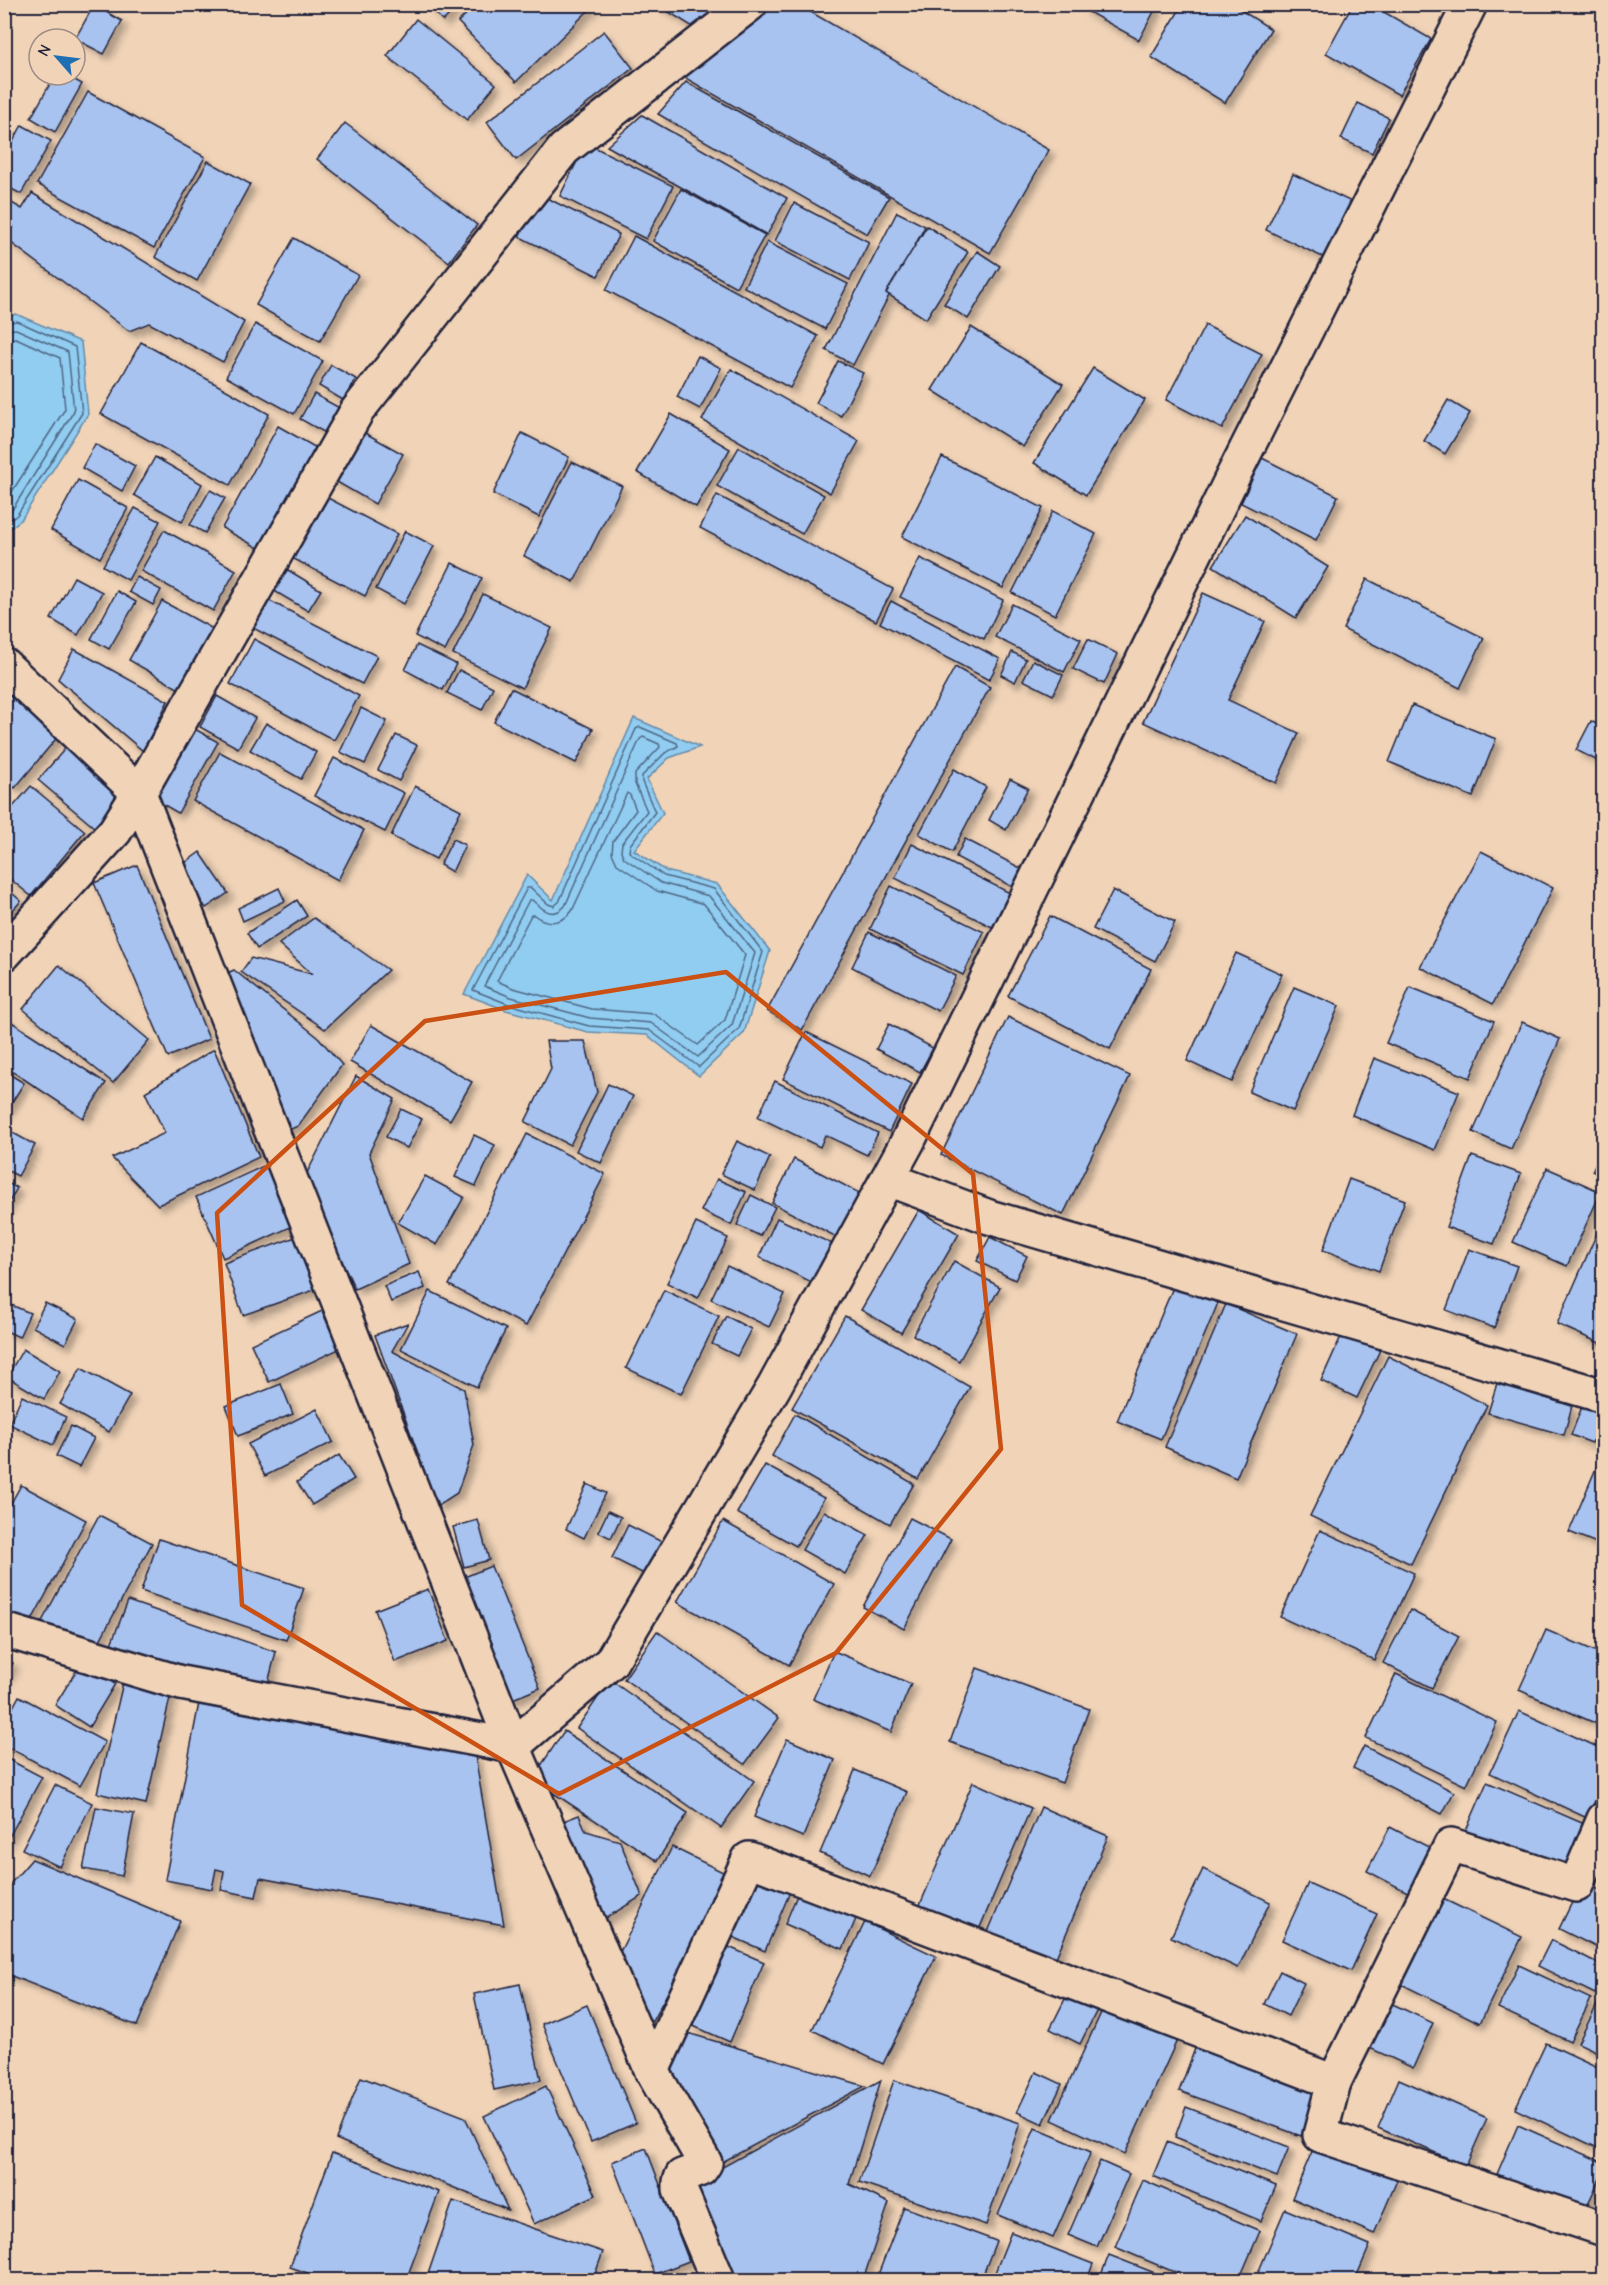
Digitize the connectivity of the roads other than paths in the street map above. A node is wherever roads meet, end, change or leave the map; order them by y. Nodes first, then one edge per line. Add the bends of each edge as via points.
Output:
1 (750, 4) edge
2 (1470, 4) edge
3 (4, 665) edge
4 (139, 793) junction
5 (4, 954) edge
6 (888, 1179) junction
7 (1604, 1396) edge
8 (4, 1630) edge
9 (513, 1746) junction
10 (1604, 1819) edge
11 (652, 2072) junction
12 (1334, 2082) junction
13 (1604, 2229) edge
14 (718, 2280) edge

1 - 4 street via 564,149 357,411
2 - 6 street
3 - 4 street
4 - 5 street via 115,831
4 - 9 street
6 - 7 street via 989,1217
6 - 9 street via 774,1387 611,1662
8 - 9 street via 181,1683
9 - 11 street
10 - 12 street via 1576,1886 1452,1845
11 - 12 street via 749,1859
11 - 14 street via 705,2163 701,2169 682,2176 680,2190
12 - 13 street via 1320,2134

